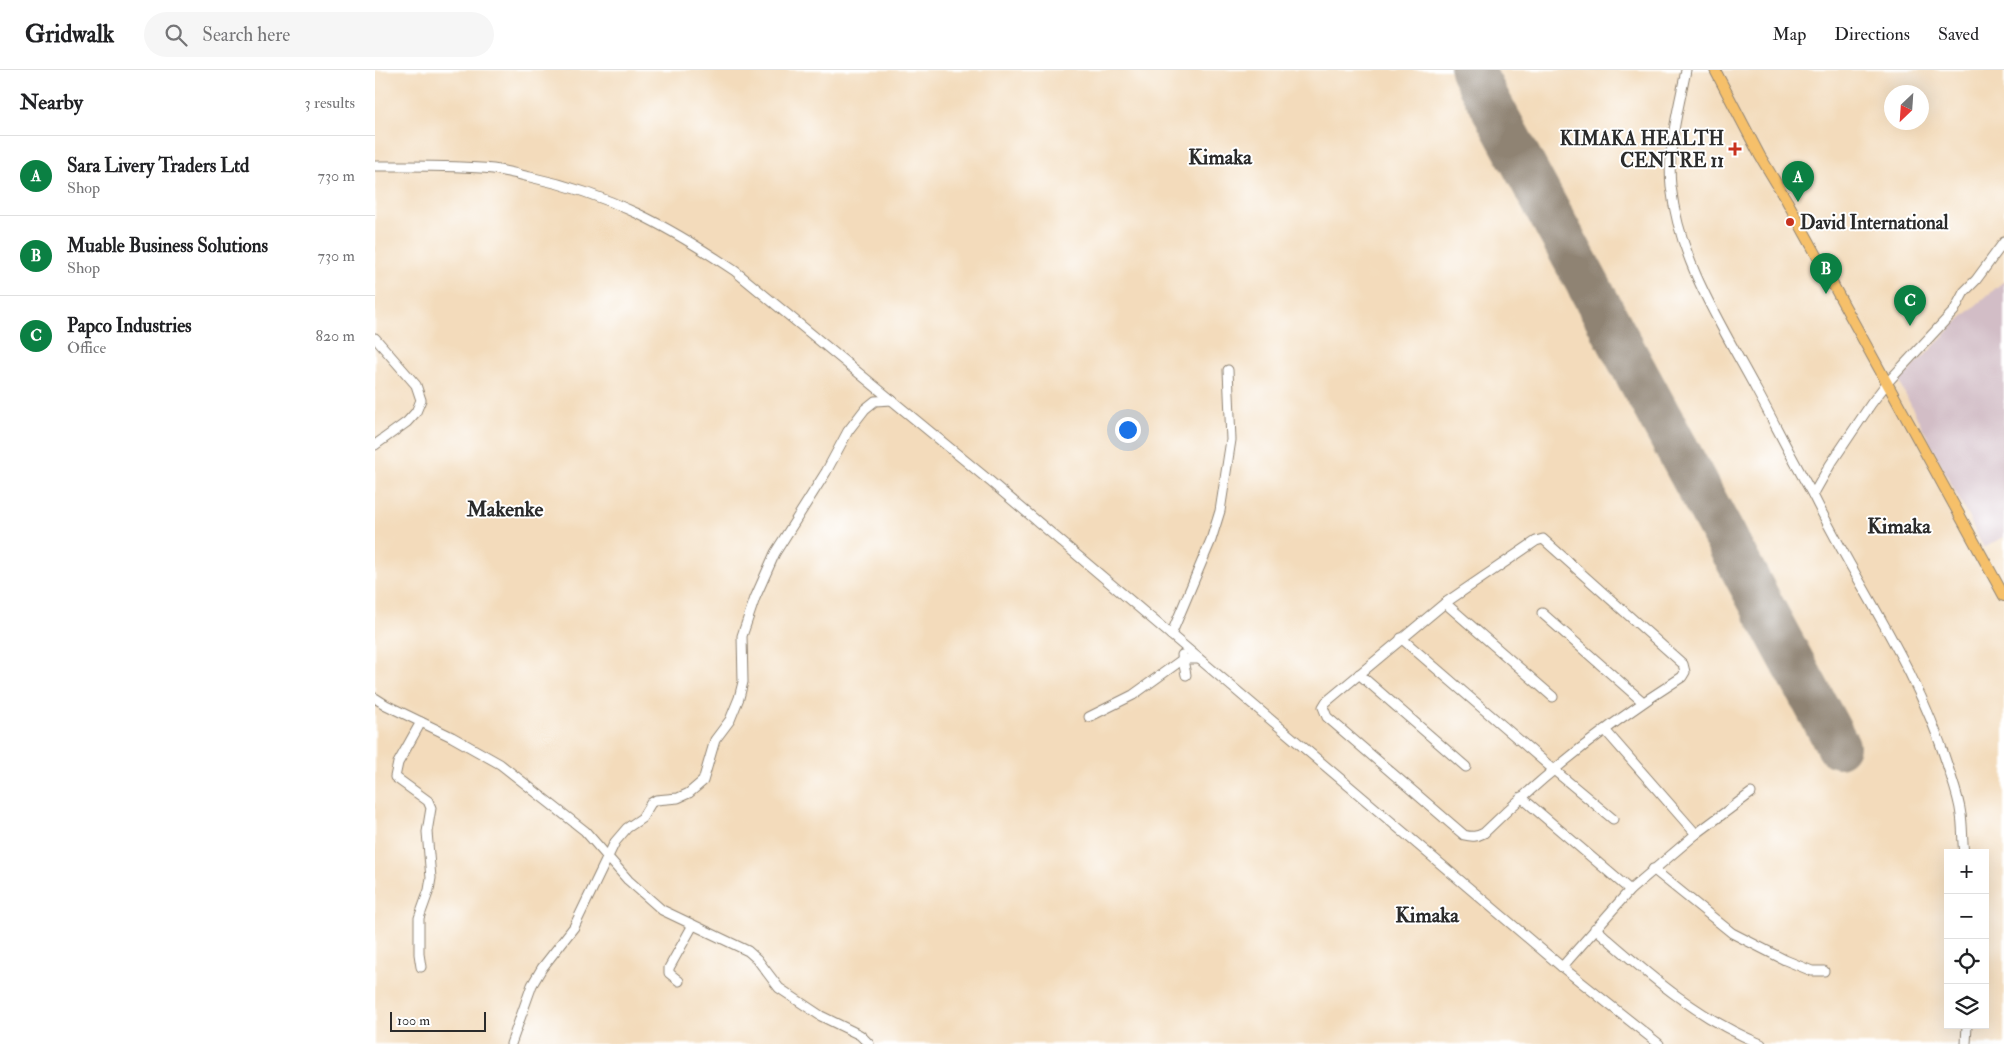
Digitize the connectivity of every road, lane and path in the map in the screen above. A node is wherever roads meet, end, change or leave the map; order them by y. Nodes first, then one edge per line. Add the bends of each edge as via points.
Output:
1 (1686, 70) edge
2 (1715, 70) edge
3 (375, 166) edge
4 (2004, 242) edge
5 (375, 338) edge
6 (1228, 370) dead end
7 (1887, 383) junction
8 (892, 400) junction
9 (375, 445) edge
10 (1813, 495) junction
11 (2004, 596) edge
12 (1445, 603) junction
13 (1542, 613) dead end
14 (1171, 635) junction
15 (1401, 638) junction
16 (1179, 643) junction
17 (1199, 659) junction
18 (1183, 660) junction
19 (1359, 674) junction
20 (1186, 675) dead end
21 (1553, 697) dead end
22 (375, 698) edge
23 (1643, 702) junction
24 (1089, 717) dead end
25 (421, 722) junction
26 (1605, 730) junction
27 (1466, 767) dead end
28 (1553, 770) junction
29 (1751, 793) dead end
30 (1521, 796) junction
31 (1613, 818) dead end
32 (1696, 834) junction
33 (1964, 849) edge
34 (608, 856) junction
35 (1653, 869) junction
36 (1630, 890) junction
37 (693, 925) junction
38 (1595, 928) junction
39 (421, 967) dead end
40 (1562, 967) junction
41 (1824, 971) dead end
42 (679, 982) dead end
43 (1967, 1029) edge
44 (511, 1044) edge
45 (869, 1044) edge
46 (1659, 1044) edge
47 (1761, 1044) edge
48 (1966, 1044) edge

1 - 10 street via 1672,147 1671,185 1683,240 1697,279
2 - 7 main road
3 - 8 street via 494,170 558,183 611,200 655,221 735,271
4 - 7 street via 1964,292 1954,311
5 - 9 street via 416,385 421,400 407,422
6 - 14 street via 1231,440 1220,511
7 - 10 street
7 - 11 main road
8 - 14 street
8 - 34 street via 875,401 848,431 775,553 742,636 743,682 739,698 730,720 715,740 703,781 689,793 651,803 642,818 615,842
10 - 33 street via 1928,710 1958,797
12 - 15 street
12 - 21 street
12 - 23 street via 1536,541 1548,541 1683,664 1685,672 1682,677
13 - 23 street
14 - 16 street
15 - 19 street
15 - 28 street
16 - 17 street
16 - 18 street
17 - 18 street
17 - 40 street
18 - 20 street
18 - 24 street via 1133,695
19 - 27 street
19 - 30 street via 1326,702 1323,707 1327,717 1464,834 1477,837 1484,833
22 - 25 street
23 - 26 street
25 - 34 street via 500,764 585,831
25 - 39 street via 398,763 395,777 428,800 431,808 427,832 431,878 419,918
26 - 28 street
26 - 32 street
28 - 30 street
28 - 31 street
29 - 32 street
30 - 36 street
32 - 35 street
34 - 37 street via 662,910
34 - 44 street via 574,927 532,985
35 - 36 street
35 - 41 street via 1732,933 1785,960 1812,971
36 - 38 street
37 - 42 street via 669,968 669,973
37 - 45 street via 748,951 779,988 821,1016 860,1035
38 - 40 street
38 - 47 street via 1679,999 1716,1023
40 - 46 street
43 - 48 street

